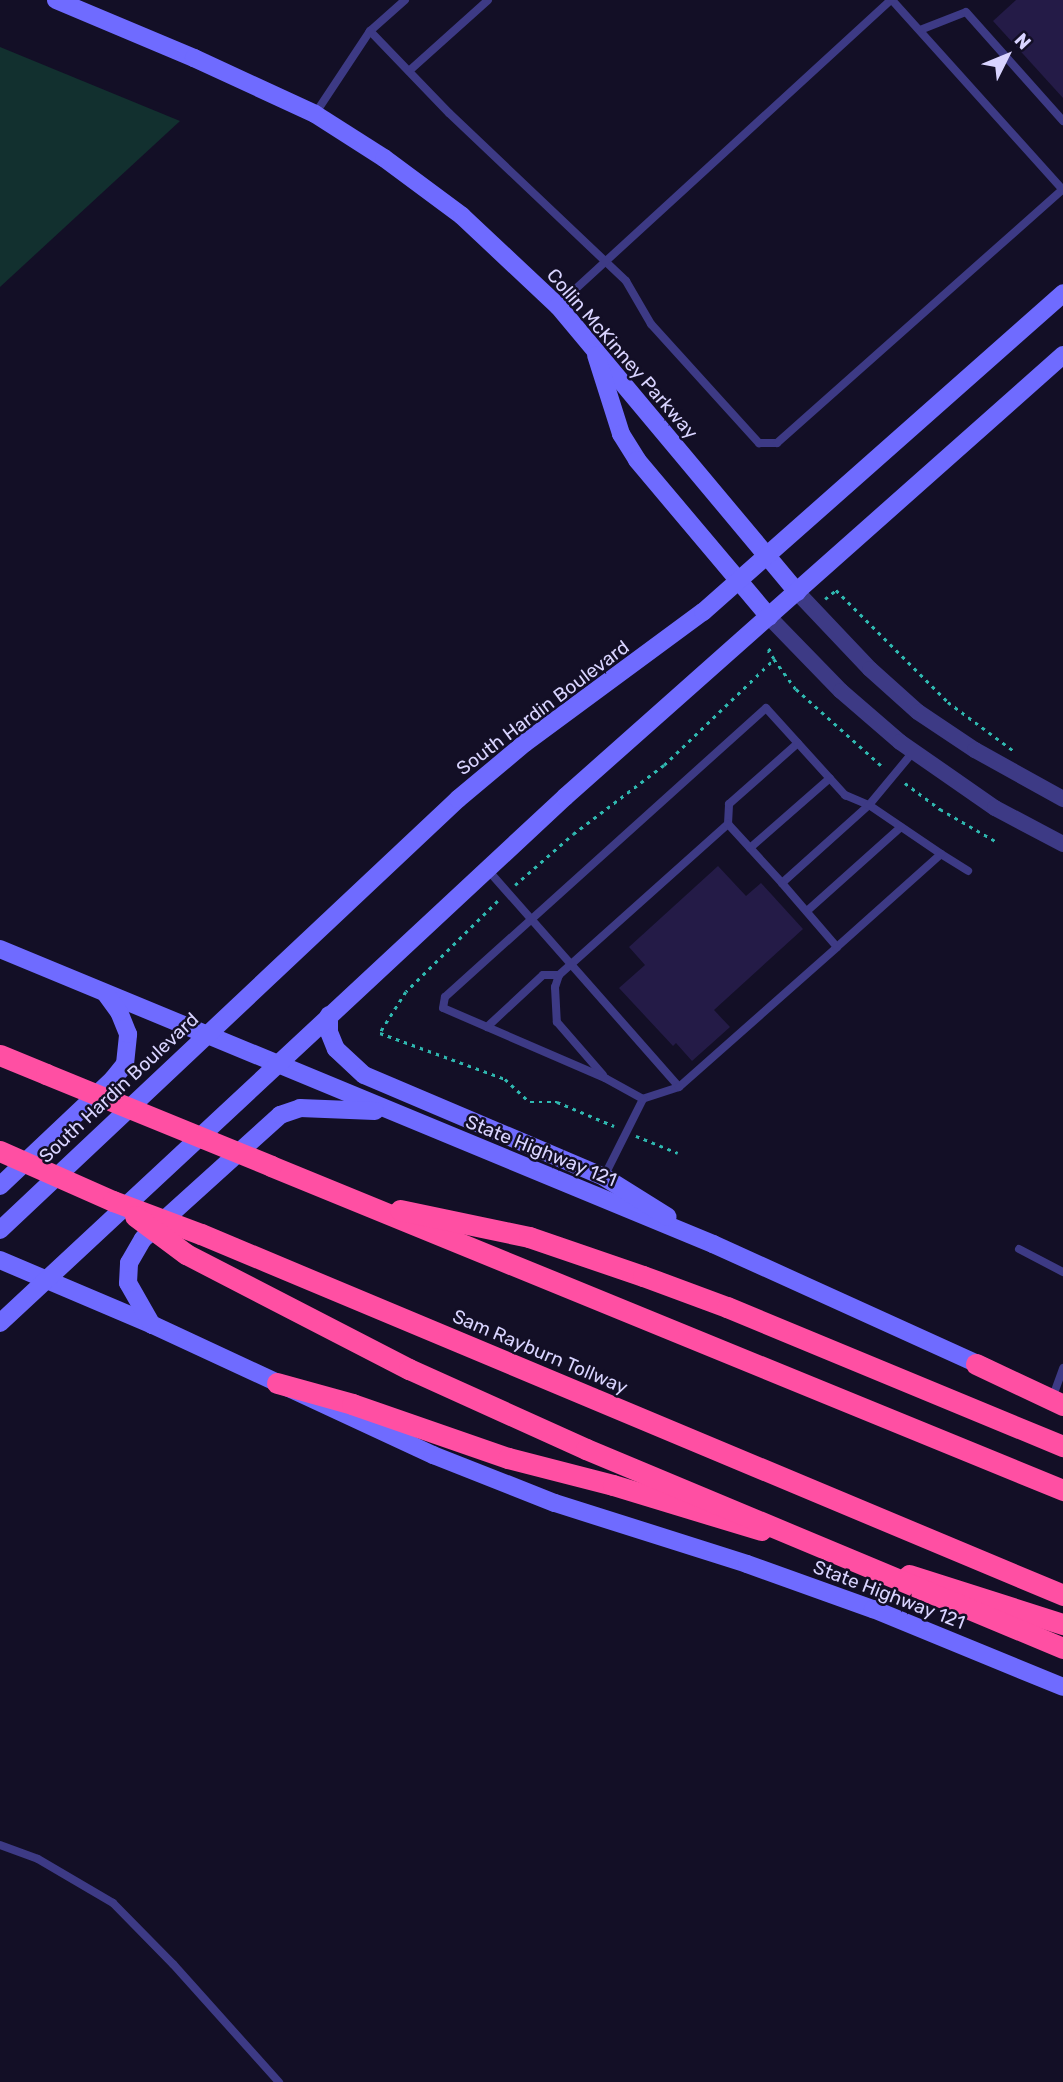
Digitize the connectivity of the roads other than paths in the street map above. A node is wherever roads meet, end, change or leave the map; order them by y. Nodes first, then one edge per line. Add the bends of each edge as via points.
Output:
1 (56, 0) edge
2 (405, 0) edge
3 (488, 0) edge
4 (892, 0) edge
5 (920, 30) junction
6 (370, 31) junction
7 (409, 71) junction
8 (314, 114) junction
9 (1063, 121) edge
10 (1063, 190) edge
11 (605, 261) junction
12 (1063, 293) edge
13 (558, 306) junction
14 (594, 348) junction
15 (1063, 355) edge
16 (767, 556) junction
17 (739, 581) junction
18 (797, 592) junction
19 (769, 617) junction
20 (798, 743) junction
21 (913, 752) junction
22 (830, 778) junction
23 (1063, 799) edge
24 (869, 805) junction
25 (728, 824) junction
26 (901, 827) junction
27 (1063, 844) edge
28 (750, 848) junction
29 (941, 854) junction
30 (487, 869) junction
31 (968, 871) dead end
32 (782, 883) junction
33 (807, 911) junction
34 (531, 918) junction
35 (837, 947) junction
36 (0, 949) edge
37 (571, 965) junction
38 (559, 975) junction
39 (105, 993) junction
40 (329, 1015) junction
41 (487, 1027) junction
42 (206, 1035) junction
43 (0, 1055) edge
44 (275, 1064) junction
45 (605, 1078) junction
46 (679, 1087) junction
47 (643, 1099) junction
48 (389, 1112) junction
49 (0, 1151) edge
50 (604, 1177) junction
51 (0, 1186) edge
52 (346, 1199) junction
53 (113, 1201) junction
54 (0, 1230) edge
55 (713, 1244) junction
56 (1019, 1249) dead end
57 (0, 1260) edge
58 (1063, 1272) edge
59 (47, 1281) junction
60 (0, 1324) edge
61 (153, 1325) junction
62 (976, 1364) joint
63 (1063, 1368) edge
64 (277, 1383) junction
65 (1060, 1400) edge
66 (1063, 1446) edge
67 (1063, 1490) edge
68 (1063, 1595) edge
69 (1063, 1624) edge
70 (1063, 1648) edge
71 (1063, 1687) edge
72 (0, 1845) edge
73 (279, 2082) edge

1 - 8 main road, Collin McKinney Parkway
2 - 6 lane
3 - 7 lane
4 - 5 lane
4 - 11 lane
5 - 9 lane via 965,12
5 - 10 lane
6 - 7 lane
6 - 8 lane
7 - 11 lane
8 - 13 main road, Collin McKinney Parkway via 462,216
10 - 11 lane via 777,443 759,443 740,425 651,324 625,281
11 - 13 lane
12 - 16 main road, South Hardin Boulevard
13 - 14 main road, Collin McKinney Parkway
14 - 16 main road, Collin McKinney Parkway
14 - 17 main road via 621,434 637,460
15 - 18 main road
16 - 17 main road, South Hardin Boulevard
16 - 18 main road, Collin McKinney Parkway
17 - 19 main road
17 - 42 main road, South Hardin Boulevard via 667,642 493,769
18 - 19 main road
18 - 23 street via 918,712
19 - 21 street via 841,691
19 - 30 main road
20 - 22 lane
20 - 25 lane via 729,804
20 - 34 lane via 766,708
21 - 24 lane
21 - 27 street via 995,807
22 - 24 lane via 845,795
22 - 28 lane
24 - 26 lane
24 - 32 lane
25 - 28 lane
25 - 37 lane
26 - 29 lane
26 - 33 lane
28 - 32 lane
29 - 31 lane
29 - 35 lane
30 - 34 lane
30 - 40 main road
32 - 33 lane
33 - 35 lane
34 - 37 lane
34 - 41 lane via 445,997 443,1008
35 - 46 lane
36 - 39 main road, State Highway 121
37 - 38 lane
37 - 46 lane
38 - 41 lane via 543,975
38 - 45 lane via 557,1023
39 - 42 main road, State Highway 121
39 - 51 main road via 128,1034 125,1064
40 - 44 main road
40 - 50 main road via 331,1039 344,1059 364,1075
41 - 45 lane
42 - 44 main road, State Highway 121
42 - 54 main road, South Hardin Boulevard
43 - 52 highway, bridge
44 - 48 main road, State Highway 121
44 - 59 main road
45 - 47 lane
46 - 47 lane
47 - 50 lane
48 - 55 main road, State Highway 121
48 - 61 main road via 300,1108 264,1127 143,1239 133,1254 128,1283
49 - 53 highway, Sam Rayburn Tollway, bridge
50 - 55 main road
52 - 66 highway via 529,1237 605,1263 727,1307
52 - 67 highway
53 - 68 highway, Sam Rayburn Tollway, bridge
53 - 70 highway, bridge via 186,1254 409,1369 586,1449
55 - 62 main road, State Highway 121
56 - 58 lane
57 - 59 main road, State Highway 121
59 - 60 main road
59 - 61 main road, State Highway 121
61 - 64 main road, State Highway 121
62 - 65 highway
63 - 65 lane
64 - 69 highway via 508,1458 626,1489
64 - 71 main road, State Highway 121 via 409,1444 555,1503 873,1609
72 - 73 lane via 38,1859 113,1903

